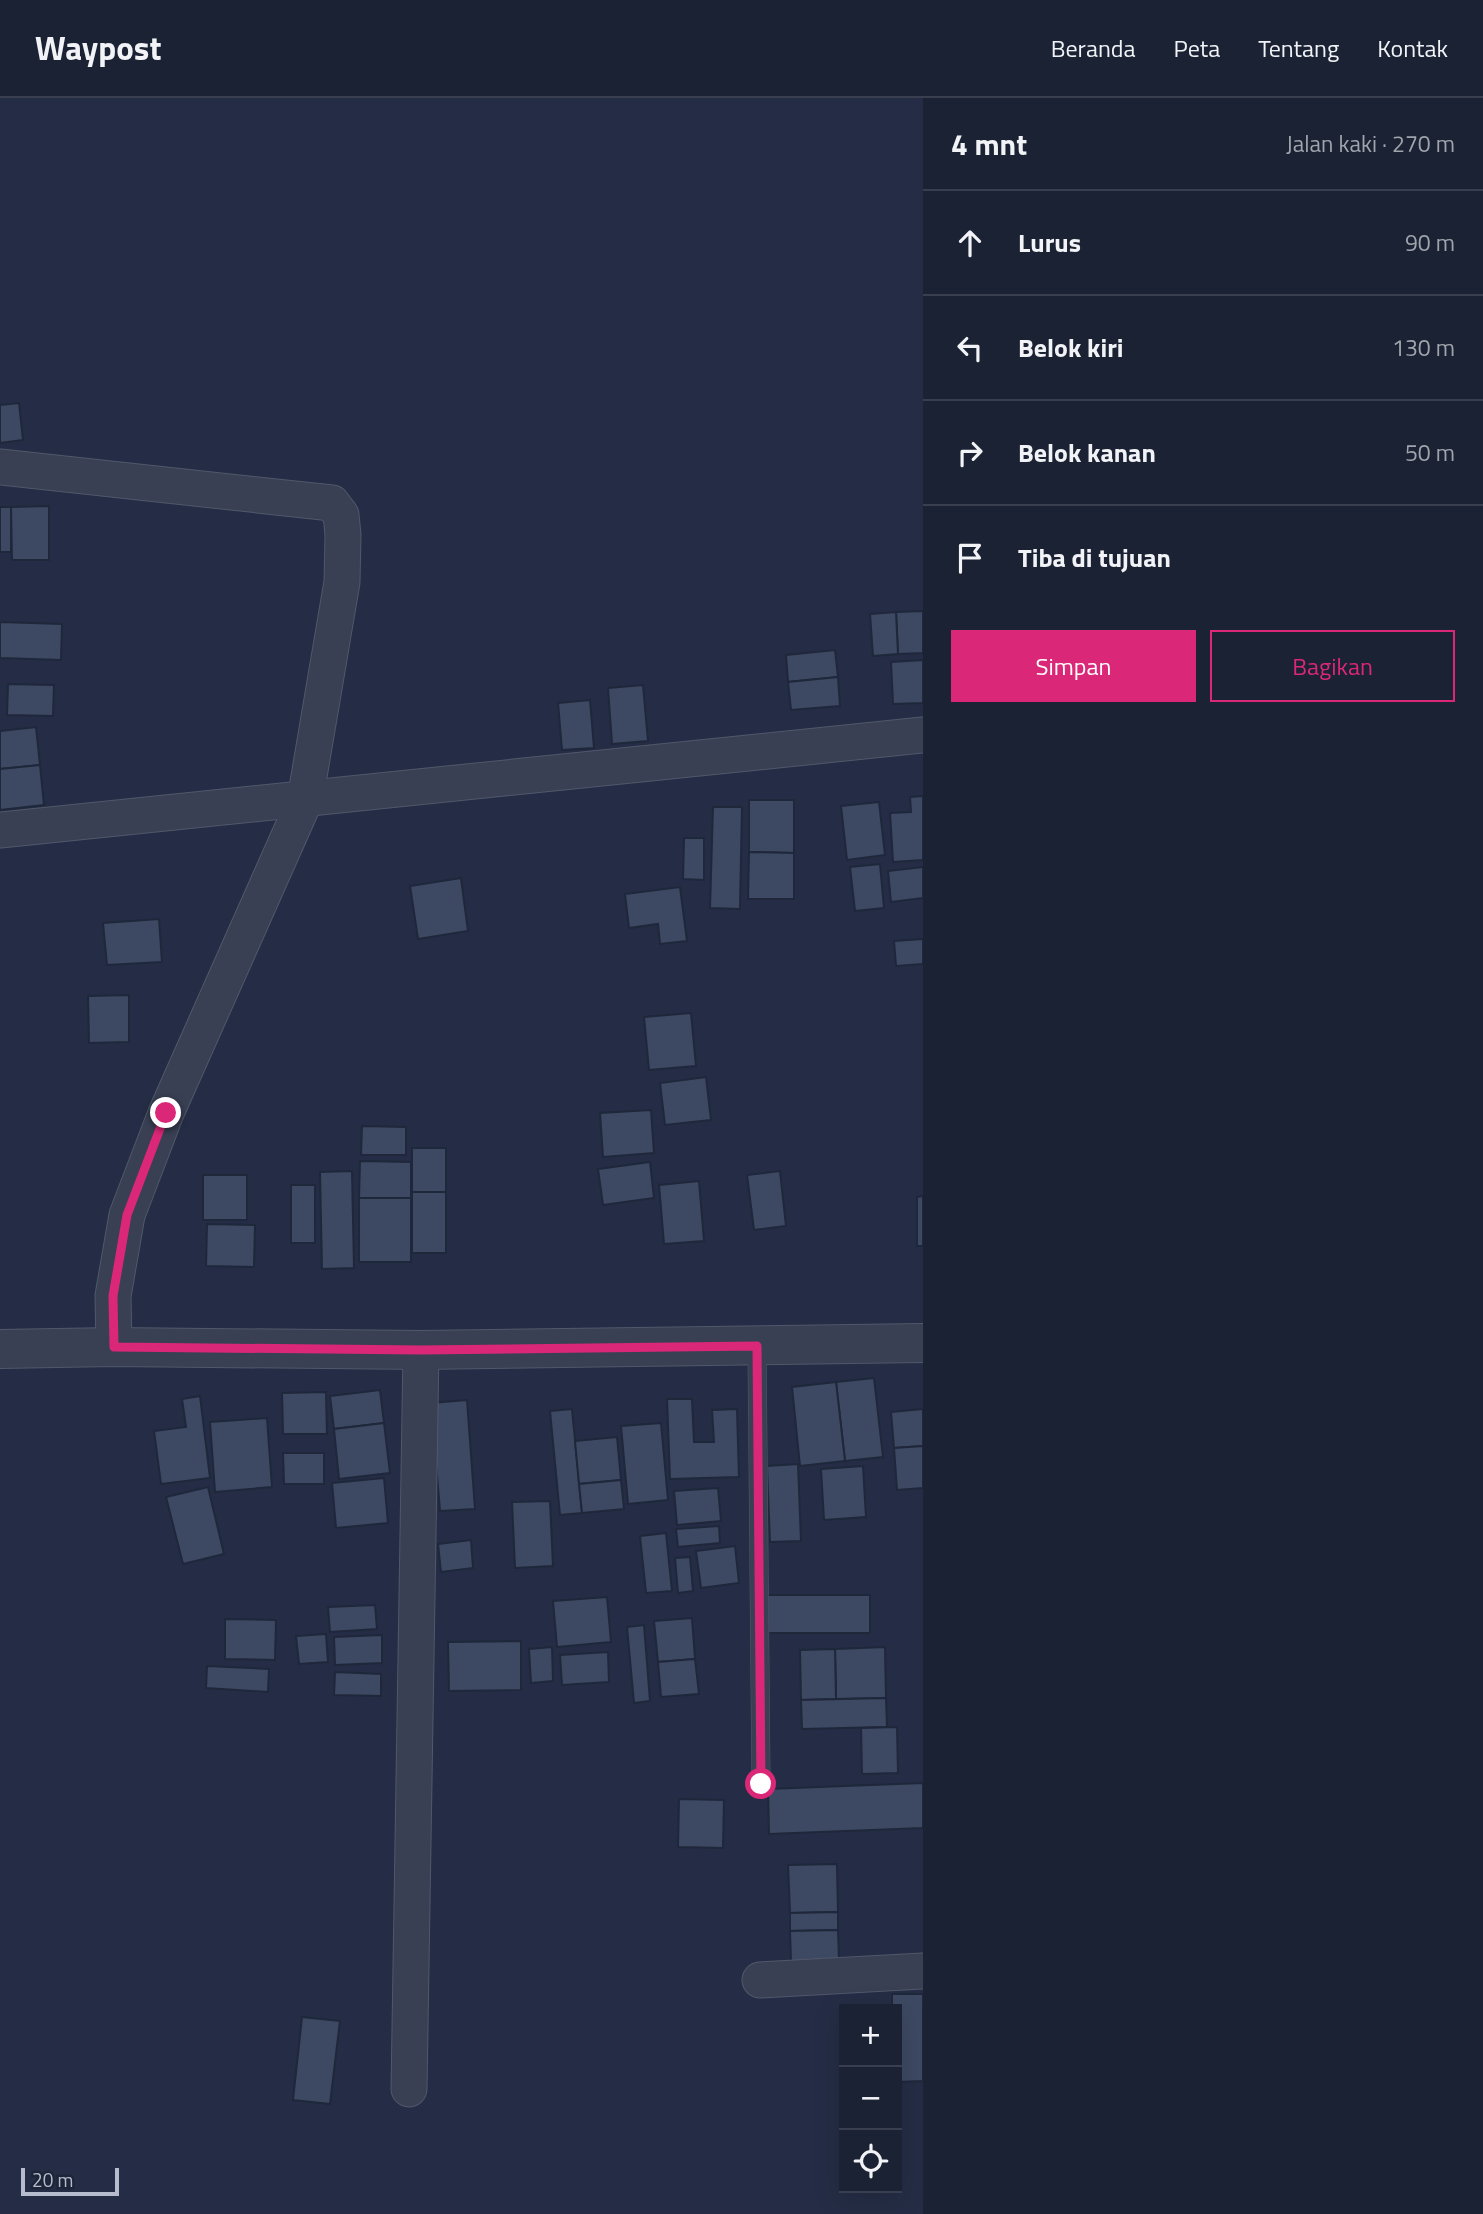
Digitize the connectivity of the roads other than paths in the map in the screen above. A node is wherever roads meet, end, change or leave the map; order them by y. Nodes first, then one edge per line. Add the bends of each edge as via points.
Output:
1 (0, 467) edge
2 (923, 735) edge
3 (304, 800) junction
4 (0, 830) edge
5 (923, 1343) edge
6 (757, 1346) junction
7 (114, 1347) junction
8 (0, 1349) edge
9 (421, 1350) junction
10 (761, 1784) dead end
11 (923, 1971) edge
12 (760, 1980) dead end
13 (409, 2089) dead end

1 - 3 street via 332,503 341,515 342,582
2 - 3 street
3 - 4 street
3 - 7 street via 166,1113 127,1215 113,1296
5 - 6 street
6 - 9 street
6 - 10 lane
7 - 8 street
7 - 9 street
9 - 13 street
11 - 12 street

